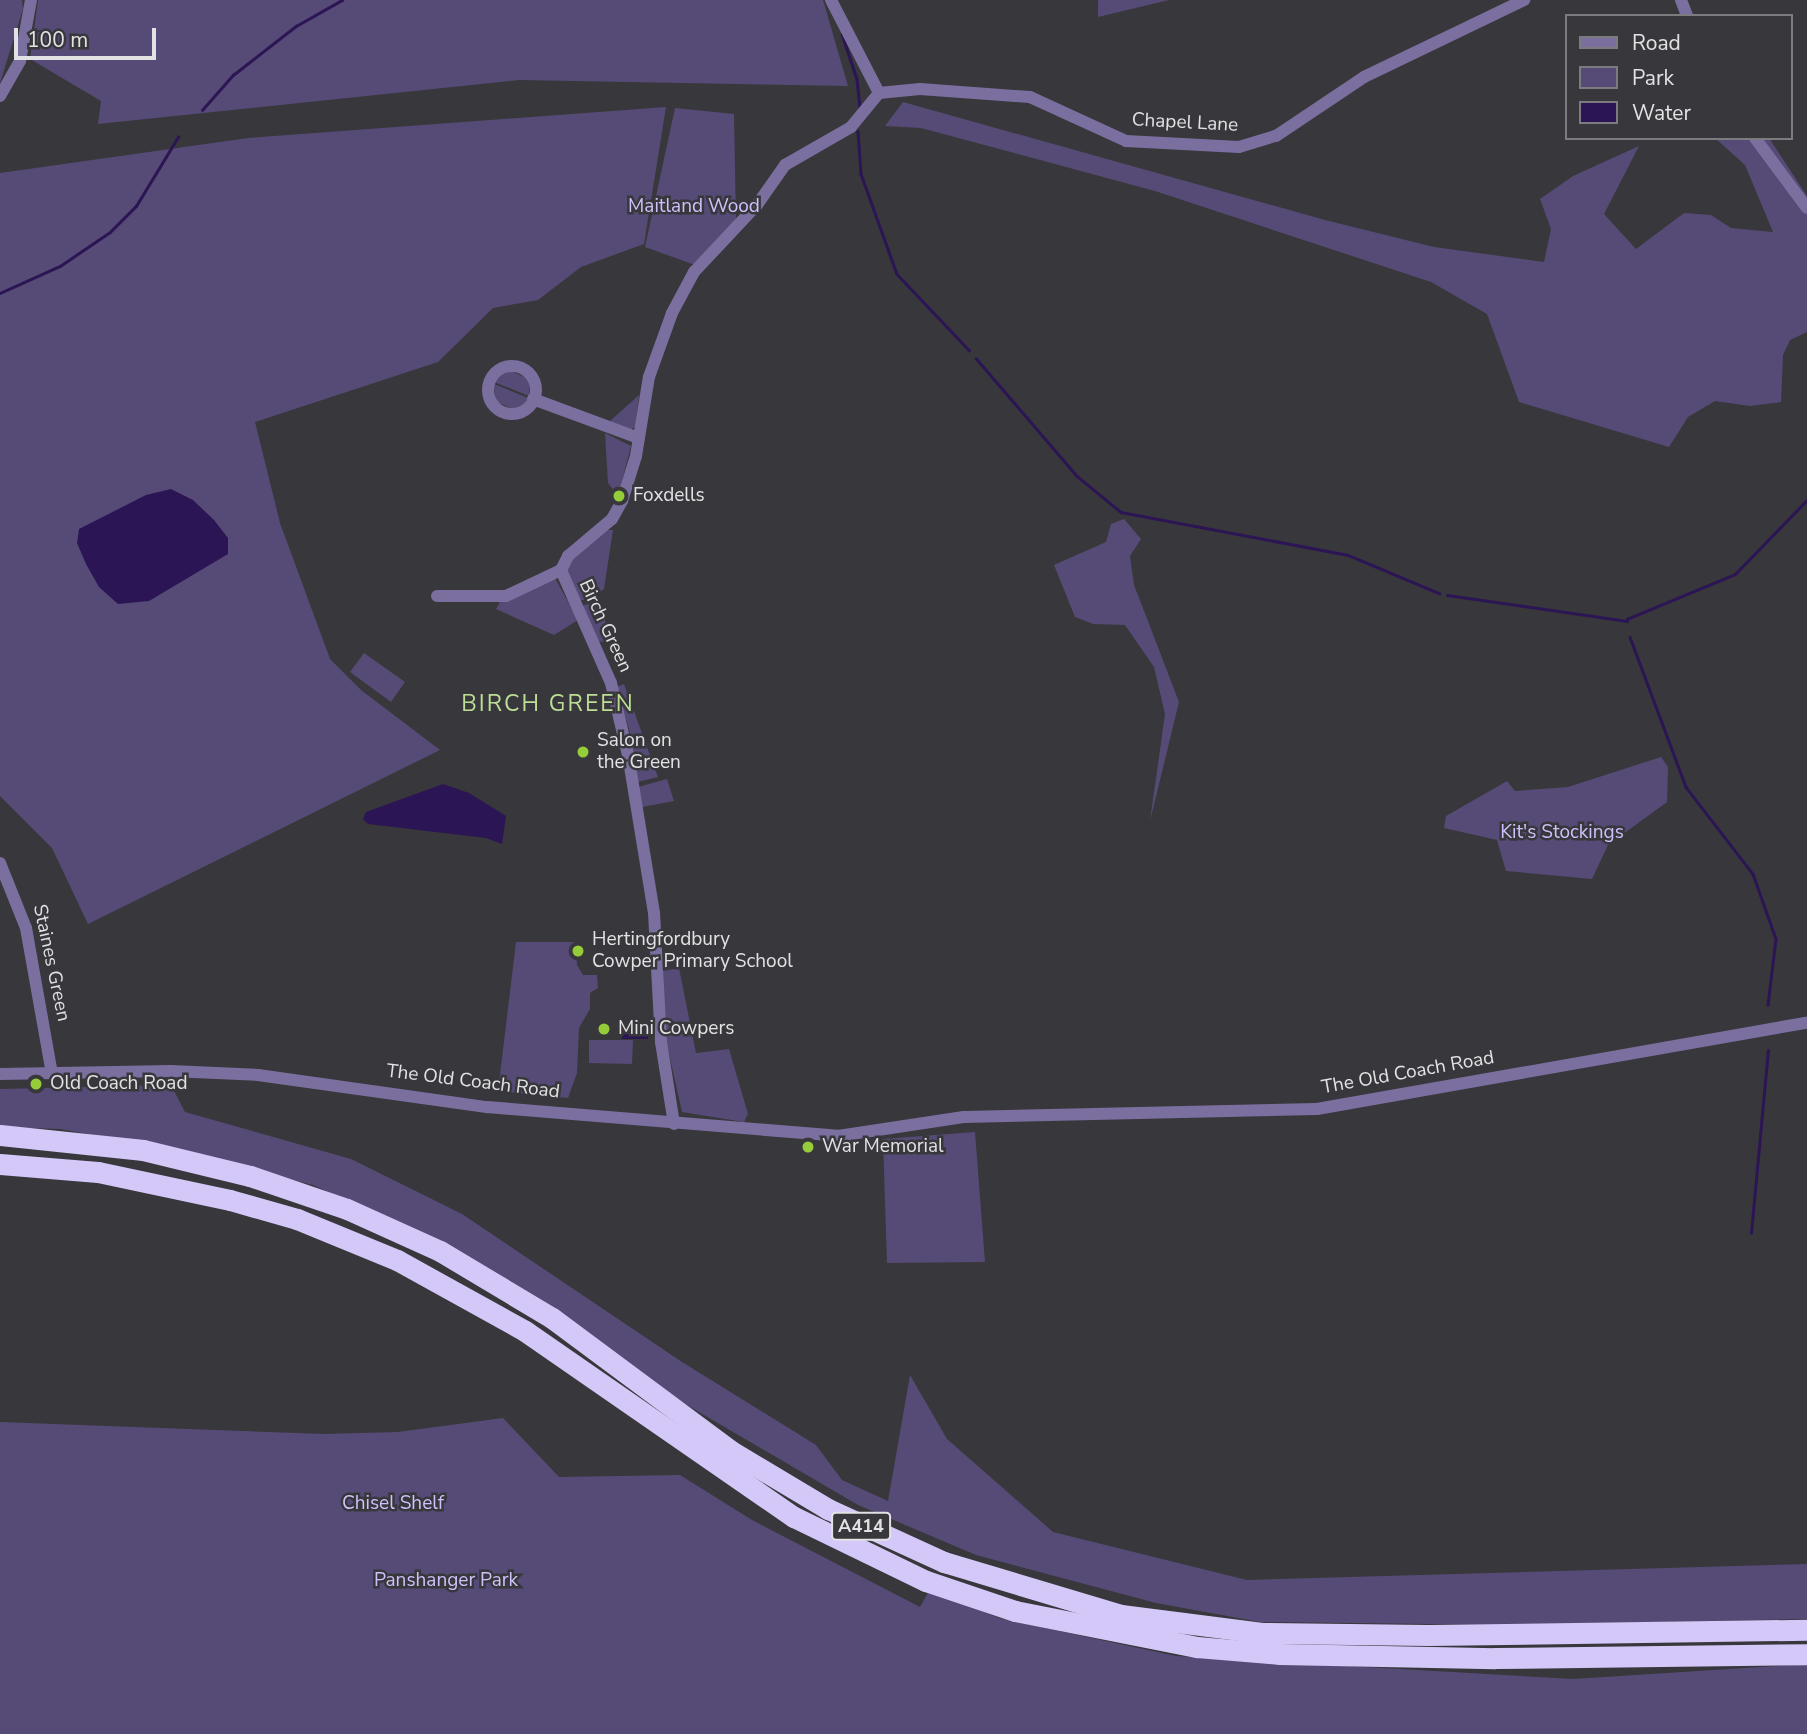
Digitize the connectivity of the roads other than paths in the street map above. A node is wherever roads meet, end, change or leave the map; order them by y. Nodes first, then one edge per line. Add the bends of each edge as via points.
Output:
1 (31, 0) edge
2 (831, 0) edge
3 (1524, 0) edge
4 (879, 93) junction
5 (0, 96) edge
6 (1756, 140) edge
7 (1807, 208) edge
8 (533, 398) dead end
9 (639, 438) junction
10 (561, 570) junction
11 (437, 596) dead end
12 (0, 863) edge
13 (1807, 1023) edge
14 (0, 1074) edge
15 (52, 1074) junction
16 (674, 1124) junction
17 (0, 1135) edge
18 (0, 1164) edge
19 (1807, 1630) edge
20 (1807, 1654) edge

1 - 5 street via 20,61
2 - 4 street
3 - 4 street, Chapel Lane via 1364,77 1276,136 1240,146 1126,141 1030,97 920,89
4 - 9 street, Birch Green via 851,128 785,165 757,205 694,272 672,313 649,377
6 - 7 street
8 - 9 street
9 - 10 street, Birch Green via 628,486 612,519 568,556
10 - 11 street via 506,596
10 - 16 street, Birch Green via 611,683 628,755 654,913 661,1042
12 - 15 street, Staines Green via 26,928
13 - 16 street, The Old Coach Road via 1317,1110 970,1119 838,1136
14 - 15 street, The Old Coach Road
15 - 16 street, The Old Coach Road via 171,1071 258,1076 487,1107
17 - 19 highway, A414 via 143,1150 250,1176 347,1209 440,1251 552,1318 731,1451 828,1509 944,1562 1121,1615 1291,1633
18 - 20 highway, A414 via 98,1172 251,1205 397,1260 524,1331 794,1517 976,1600 1114,1633 1233,1651 1495,1658

